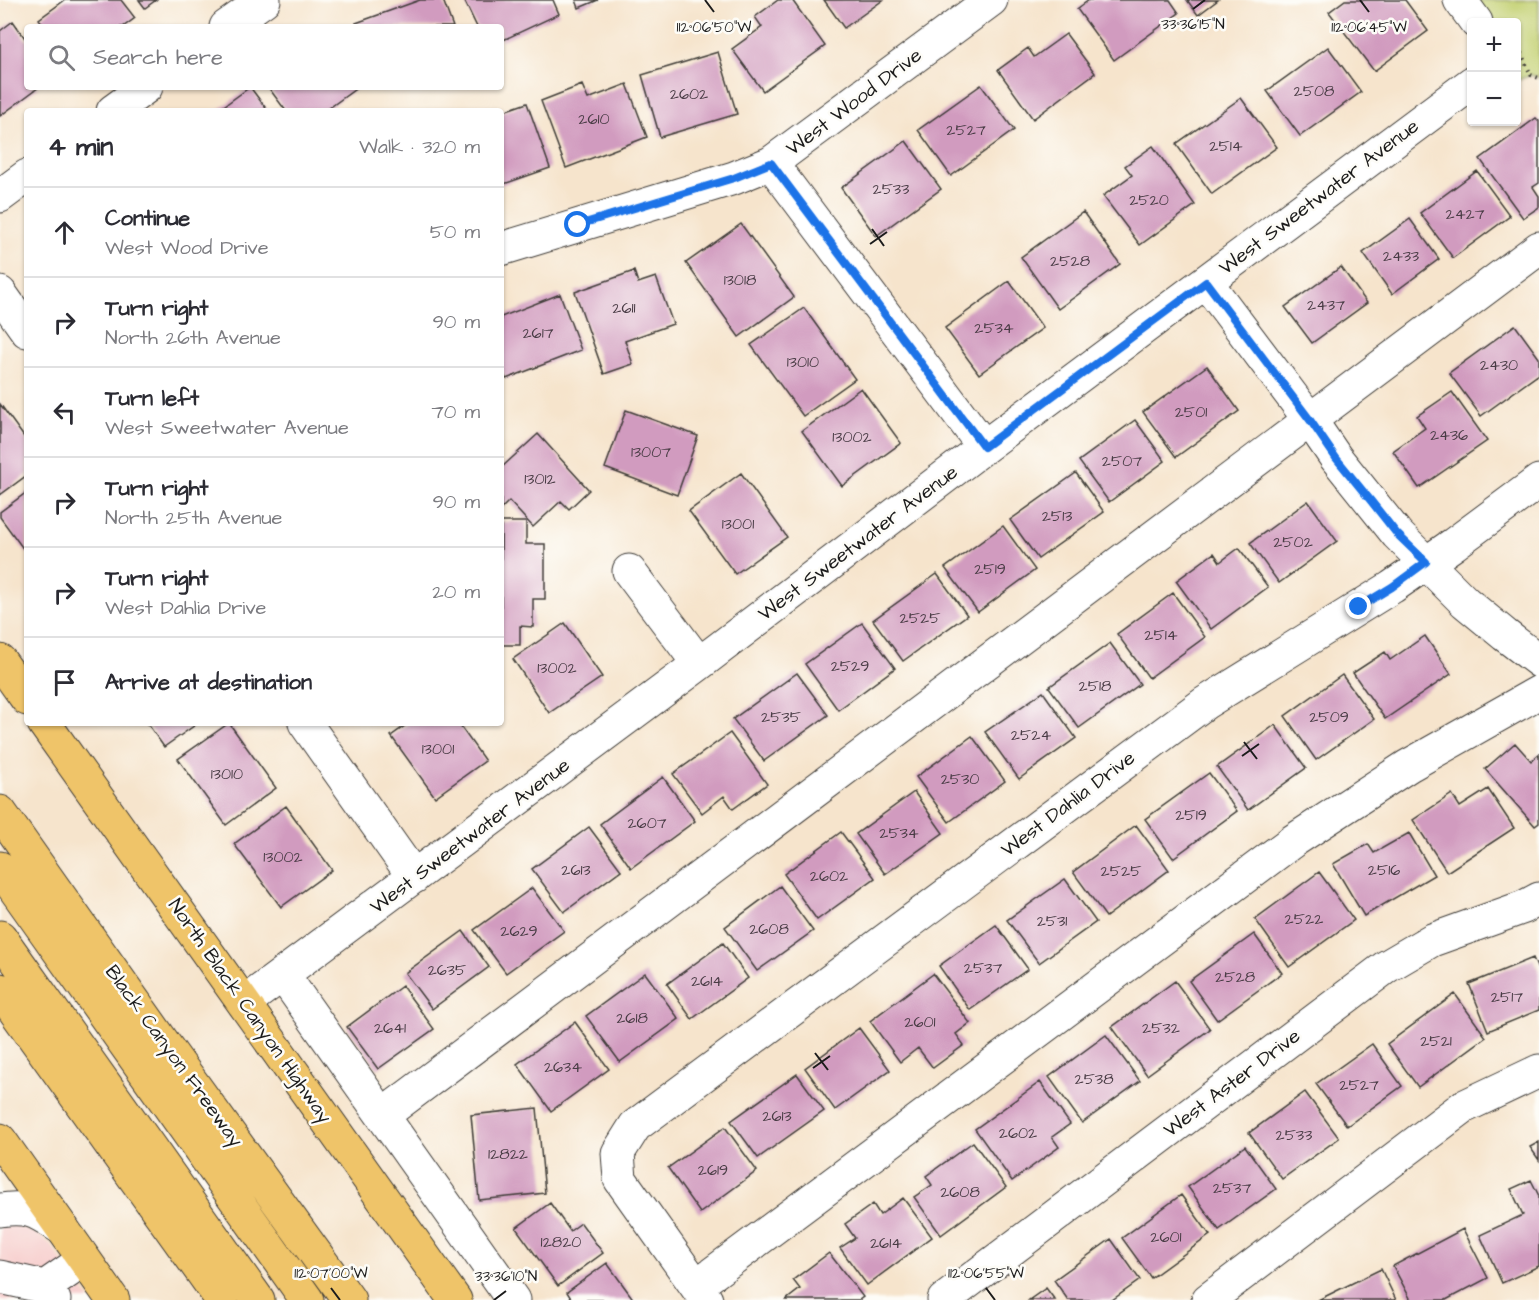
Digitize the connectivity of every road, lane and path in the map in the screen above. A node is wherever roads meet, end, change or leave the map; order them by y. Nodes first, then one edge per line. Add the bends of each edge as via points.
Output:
1 (264, 0) edge
2 (991, 0) edge
3 (1460, 0) edge
4 (1473, 18) edge
5 (230, 24) edge
6 (1521, 53) edge
7 (1539, 78) edge
8 (1467, 87) edge
9 (142, 90) edge
10 (118, 108) edge
11 (771, 163) junction
12 (24, 178) edge
13 (0, 196) edge
14 (504, 248) edge
15 (1539, 248) edge
16 (1206, 282) junction
17 (0, 293) edge
18 (24, 327) edge
19 (1310, 420) junction
20 (984, 447) junction
21 (1539, 481) edge
22 (1426, 562) junction
23 (629, 571) dead end
24 (0, 661) edge
25 (1539, 661) edge
26 (699, 664) junction
27 (1539, 692) edge
28 (24, 695) edge
29 (46, 726) edge
30 (307, 726) edge
31 (0, 812) edge
32 (0, 868) edge
33 (414, 877) junction
34 (1539, 899) edge
35 (0, 937) edge
36 (283, 975) junction
37 (0, 990) edge
38 (244, 1003) junction
39 (1539, 1071) edge
40 (383, 1115) junction
41 (0, 1140) edge
42 (0, 1210) edge
43 (63, 1229) junction
44 (84, 1260) junction
45 (0, 1277) edge
46 (701, 1293) edge
47 (42, 1296) edge
48 (113, 1300) edge
49 (222, 1300) edge
50 (258, 1300) edge
51 (307, 1300) edge
52 (349, 1300) edge
53 (455, 1300) edge
54 (513, 1300) edge
55 (944, 1300) edge
56 (1208, 1300) edge

1 - 5 street
2 - 11 street, West Wood Drive
3 - 4 street
6 - 7 path via 1531,75
8 - 16 street, West Sweetwater Avenue
9 - 10 street
11 - 14 street, West Wood Drive via 734,178
11 - 20 street
12 - 13 street
15 - 19 street
16 - 19 street
16 - 20 street, West Sweetwater Avenue
17 - 18 street
19 - 22 street via 1397,534
19 - 40 street
20 - 26 street, West Sweetwater Avenue
21 - 22 street, West Dahlia Drive
22 - 25 street via 1466,602
22 - 46 street, West Dahlia Drive via 1205,703 635,1126 618,1153 620,1179
23 - 26 street
24 - 28 main road
26 - 33 street, West Sweetwater Avenue
27 - 46 street via 1408,766 1293,841
29 - 38 main road, North Black Canyon Highway
30 - 33 street
31 - 52 main road, Black Canyon Freeway
32 - 51 main road
33 - 36 street, West Sweetwater Avenue
34 - 55 street, West Aster Drive via 1432,940 1386,967
35 - 50 main road
36 - 38 street, West Sweetwater Avenue
36 - 40 street
37 - 49 main road
38 - 53 main road, North Black Canyon Highway
39 - 56 street via 1463,1107
40 - 54 street
41 - 43 main road
42 - 43 street via 32,1209
43 - 44 main road
44 - 47 street
44 - 48 main road
45 - 47 street

